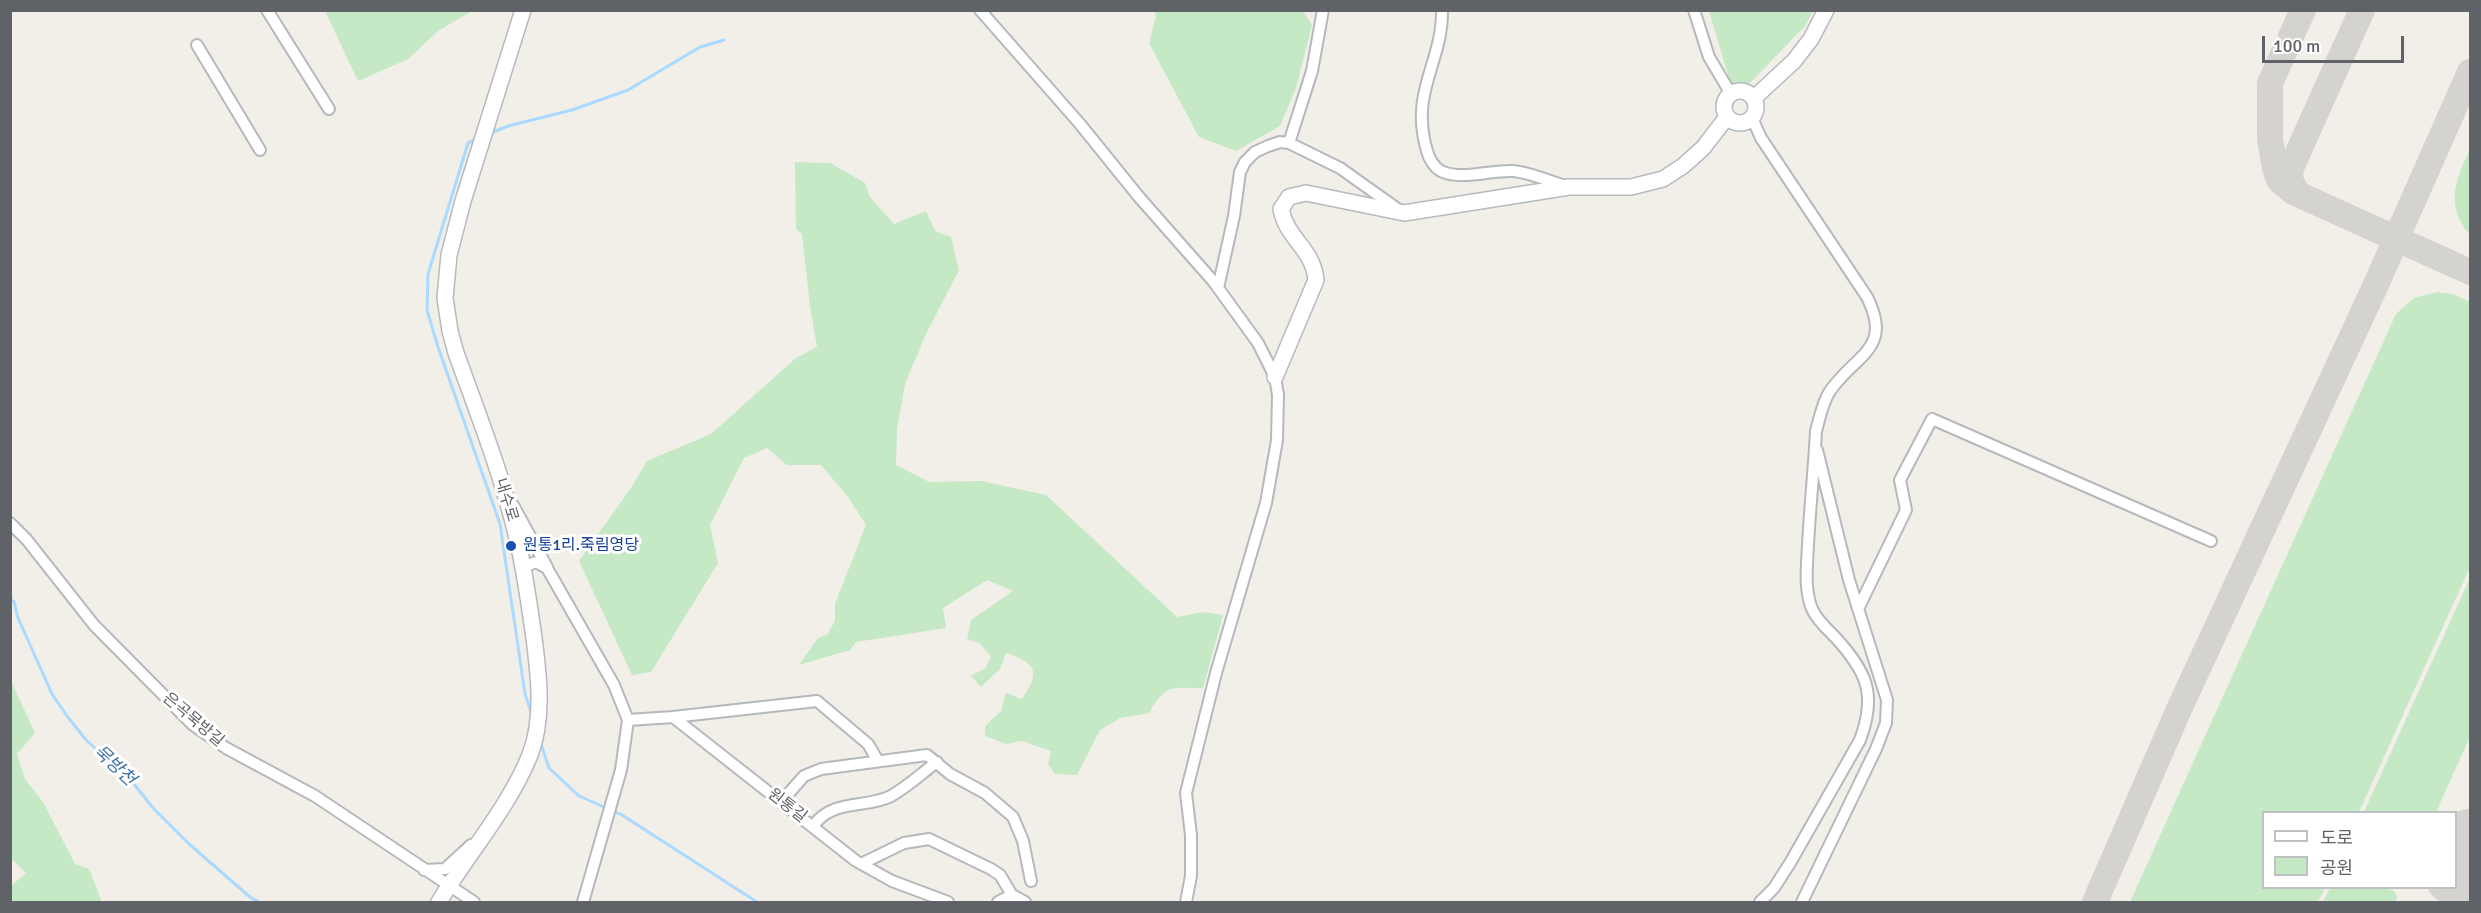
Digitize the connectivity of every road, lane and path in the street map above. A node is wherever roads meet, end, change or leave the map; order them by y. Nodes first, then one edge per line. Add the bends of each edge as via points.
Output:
1 (267, 10) edge
2 (523, 10) edge
3 (980, 10) edge
4 (1323, 10) edge
5 (1442, 10) edge
6 (1694, 10) edge
7 (1826, 10) edge
8 (197, 45) dead end
9 (1731, 94) junction
10 (1754, 98) junction
11 (329, 109) dead end
12 (1727, 117) junction
13 (1752, 118) junction
14 (1289, 142) junction
15 (260, 150) dead end
16 (1569, 187) junction
17 (1404, 213) junction
18 (1218, 288) junction
19 (1275, 377) junction
20 (1816, 444) junction
21 (504, 489) junction
22 (10, 523) edge
23 (2211, 541) dead end
24 (523, 567) junction
25 (547, 568) junction
26 (1859, 606) junction
27 (674, 717) junction
28 (628, 720) junction
29 (878, 761) junction
30 (937, 762) junction
31 (781, 802) junction
32 (813, 826) junction
33 (489, 828) junction
34 (861, 864) junction
35 (424, 870) junction
36 (1031, 881) dead end
37 (448, 886) junction
38 (1012, 895) junction
39 (439, 903) edge
40 (474, 903) edge
41 (583, 903) edge
42 (948, 903) edge
43 (998, 903) edge
44 (1025, 903) edge
45 (1186, 903) edge
46 (1760, 903) edge
47 (1802, 903) edge

1 - 11 street
2 - 21 street, 내수로 via 451,247 446,279 456,353
3 - 18 street
4 - 14 street via 1312,71
5 - 16 street via 1420,127 1434,166 1442,172 1458,174 1514,171
6 - 9 street via 1709,57
7 - 10 street via 1794,61
8 - 15 street
9 - 10 street via 1741,90
9 - 12 street via 1724,108
10 - 13 street via 1757,108
12 - 13 street via 1737,123
12 - 16 street via 1703,148 1663,179 1631,187
13 - 20 street via 1761,138 1876,315 1878,328 1873,343 1828,393
14 - 17 street via 1340,168
14 - 18 street via 1255,152 1240,172
16 - 17 street
17 - 19 street via 1306,193 1289,197 1281,209 1284,221 1315,266 1316,280
18 - 19 street via 1258,343
19 - 45 street via 1277,440 1266,503 1186,793 1191,835 1191,876
20 - 26 street
20 - 46 street via 1808,593 1812,609 1854,658 1862,674 1868,695 1868,718 1860,740 1790,863
21 - 24 street, 내수로
21 - 25 street
22 - 35 street, 은곡묵방길 via 93,625 193,725 226,748 315,796
23 - 26 street via 1932,419 1900,480 1906,510
24 - 25 street via 536,562
24 - 33 street, 내수로 via 540,703 530,755
25 - 28 street via 614,685
26 - 47 street via 1887,700 1886,723
27 - 28 street
27 - 29 street via 817,701 868,744
27 - 31 street, 원통길
28 - 41 street via 621,770
29 - 30 street via 921,754
29 - 31 street via 811,772
30 - 32 street via 890,796 841,807
30 - 36 street via 950,774 985,793 1013,817 1023,841
31 - 32 street, 원통길
32 - 34 street, 원통길
33 - 35 street via 445,869
33 - 37 street, 내수로
34 - 38 street via 904,843 930,839 1000,875
34 - 42 street, 원통길
35 - 37 street, 은곡묵방길
37 - 39 street, 내수로
37 - 40 street, 은곡묵방길
38 - 43 street
38 - 44 street

